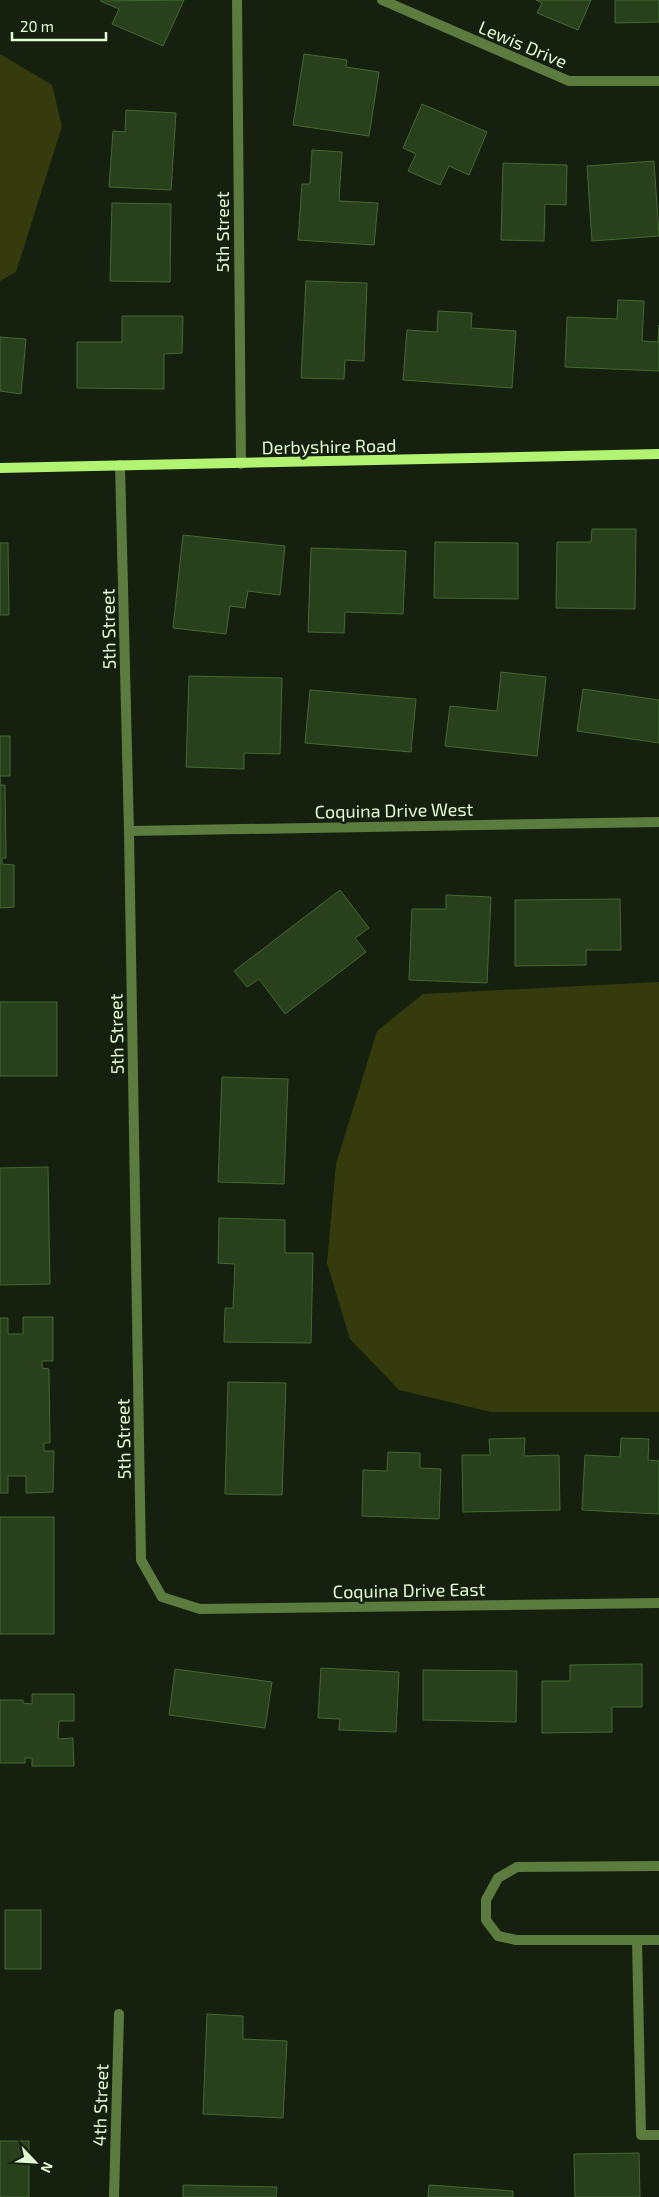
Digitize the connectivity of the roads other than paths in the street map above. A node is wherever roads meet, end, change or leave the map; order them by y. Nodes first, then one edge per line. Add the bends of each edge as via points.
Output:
1 (237, 0) edge
2 (382, 0) edge
3 (659, 81) edge
4 (659, 454) edge
5 (240, 464) junction
6 (120, 465) junction
7 (0, 468) edge
8 (659, 822) edge
9 (129, 831) junction
10 (162, 1597) joint
11 (659, 1603) edge
12 (659, 1866) edge
13 (637, 1940) junction
14 (659, 1940) edge
15 (120, 2014) dead end
16 (659, 2135) edge
17 (114, 2197) edge

1 - 5 street, 5th Street
2 - 3 street, Lewis Drive via 569,81
4 - 5 street, Derbyshire Road
5 - 6 street, Derbyshire Road
6 - 7 street, Derbyshire Road
6 - 9 street, 5th Street
8 - 9 street, Coquina Drive West
9 - 10 street, 5th Street via 141,1560
10 - 11 street, Coquina Drive East via 200,1609
12 - 13 street via 517,1867 498,1878 486,1900 486,1920 498,1936 516,1940
13 - 14 street
13 - 16 street via 641,2135
15 - 17 street, 4th Street

